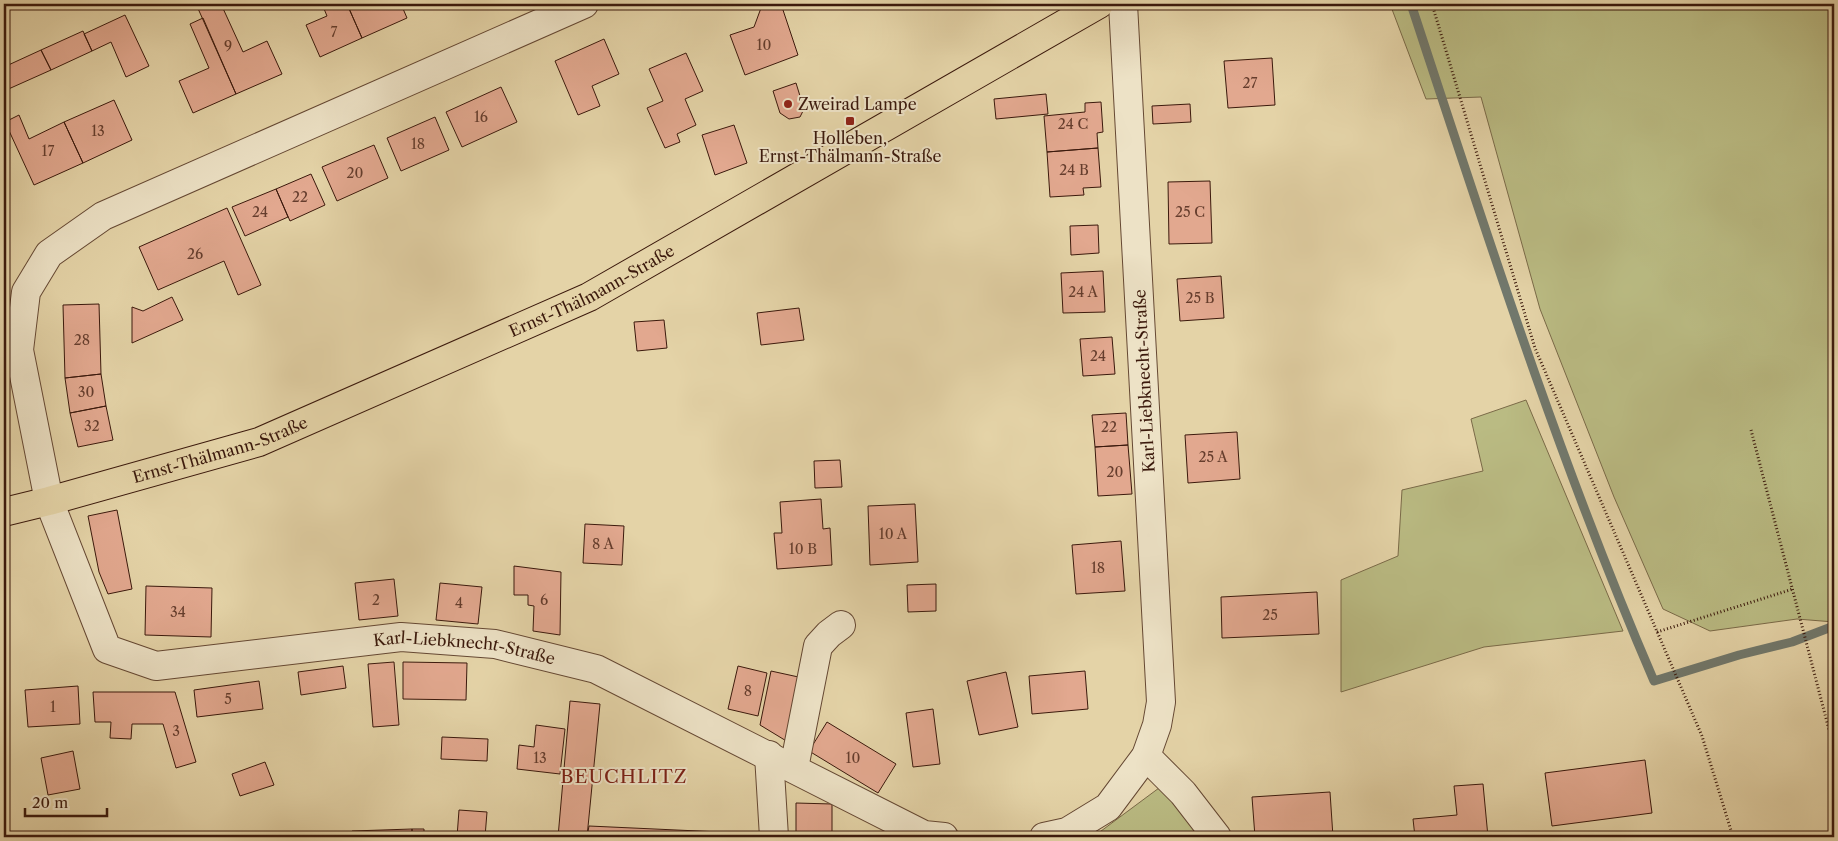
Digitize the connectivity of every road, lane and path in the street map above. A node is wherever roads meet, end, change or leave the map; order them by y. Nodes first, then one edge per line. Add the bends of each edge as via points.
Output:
1 (584, 4) edge
2 (1099, 4) edge
3 (1123, 4) edge
4 (1432, 4) edge
5 (1751, 430) dead end
6 (49, 501) junction
7 (4, 512) edge
8 (1793, 589) junction
9 (841, 625) dead end
10 (1657, 632) junction
11 (1834, 748) edge
12 (769, 755) junction
13 (1146, 756) junction
14 (794, 768) junction
15 (774, 837) edge
16 (944, 837) edge
17 (1044, 837) edge
18 (1217, 837) edge
19 (1733, 837) edge

1 - 6 street via 103,216 49,254 26,292 19,350
2 - 6 main road, Ernst-Thälmann-Straße via 589,297 259,442
3 - 13 street, Karl-Liebknecht-Straße via 1161,702
4 - 10 path via 1535,348
5 - 8 path
6 - 7 main road, Ernst-Thälmann-Straße
6 - 12 street, Karl-Liebknecht-Straße via 107,649 156,666 401,637 495,644 596,669
8 - 10 path
8 - 11 path
9 - 14 street via 818,646
10 - 19 path via 1702,736
12 - 14 street, Karl-Liebknecht-Straße
12 - 15 street
13 - 17 street, Karl-Liebknecht-Straße via 1108,807 1067,832
13 - 18 street via 1183,793
14 - 16 street, Karl-Liebknecht-Straße via 924,835

